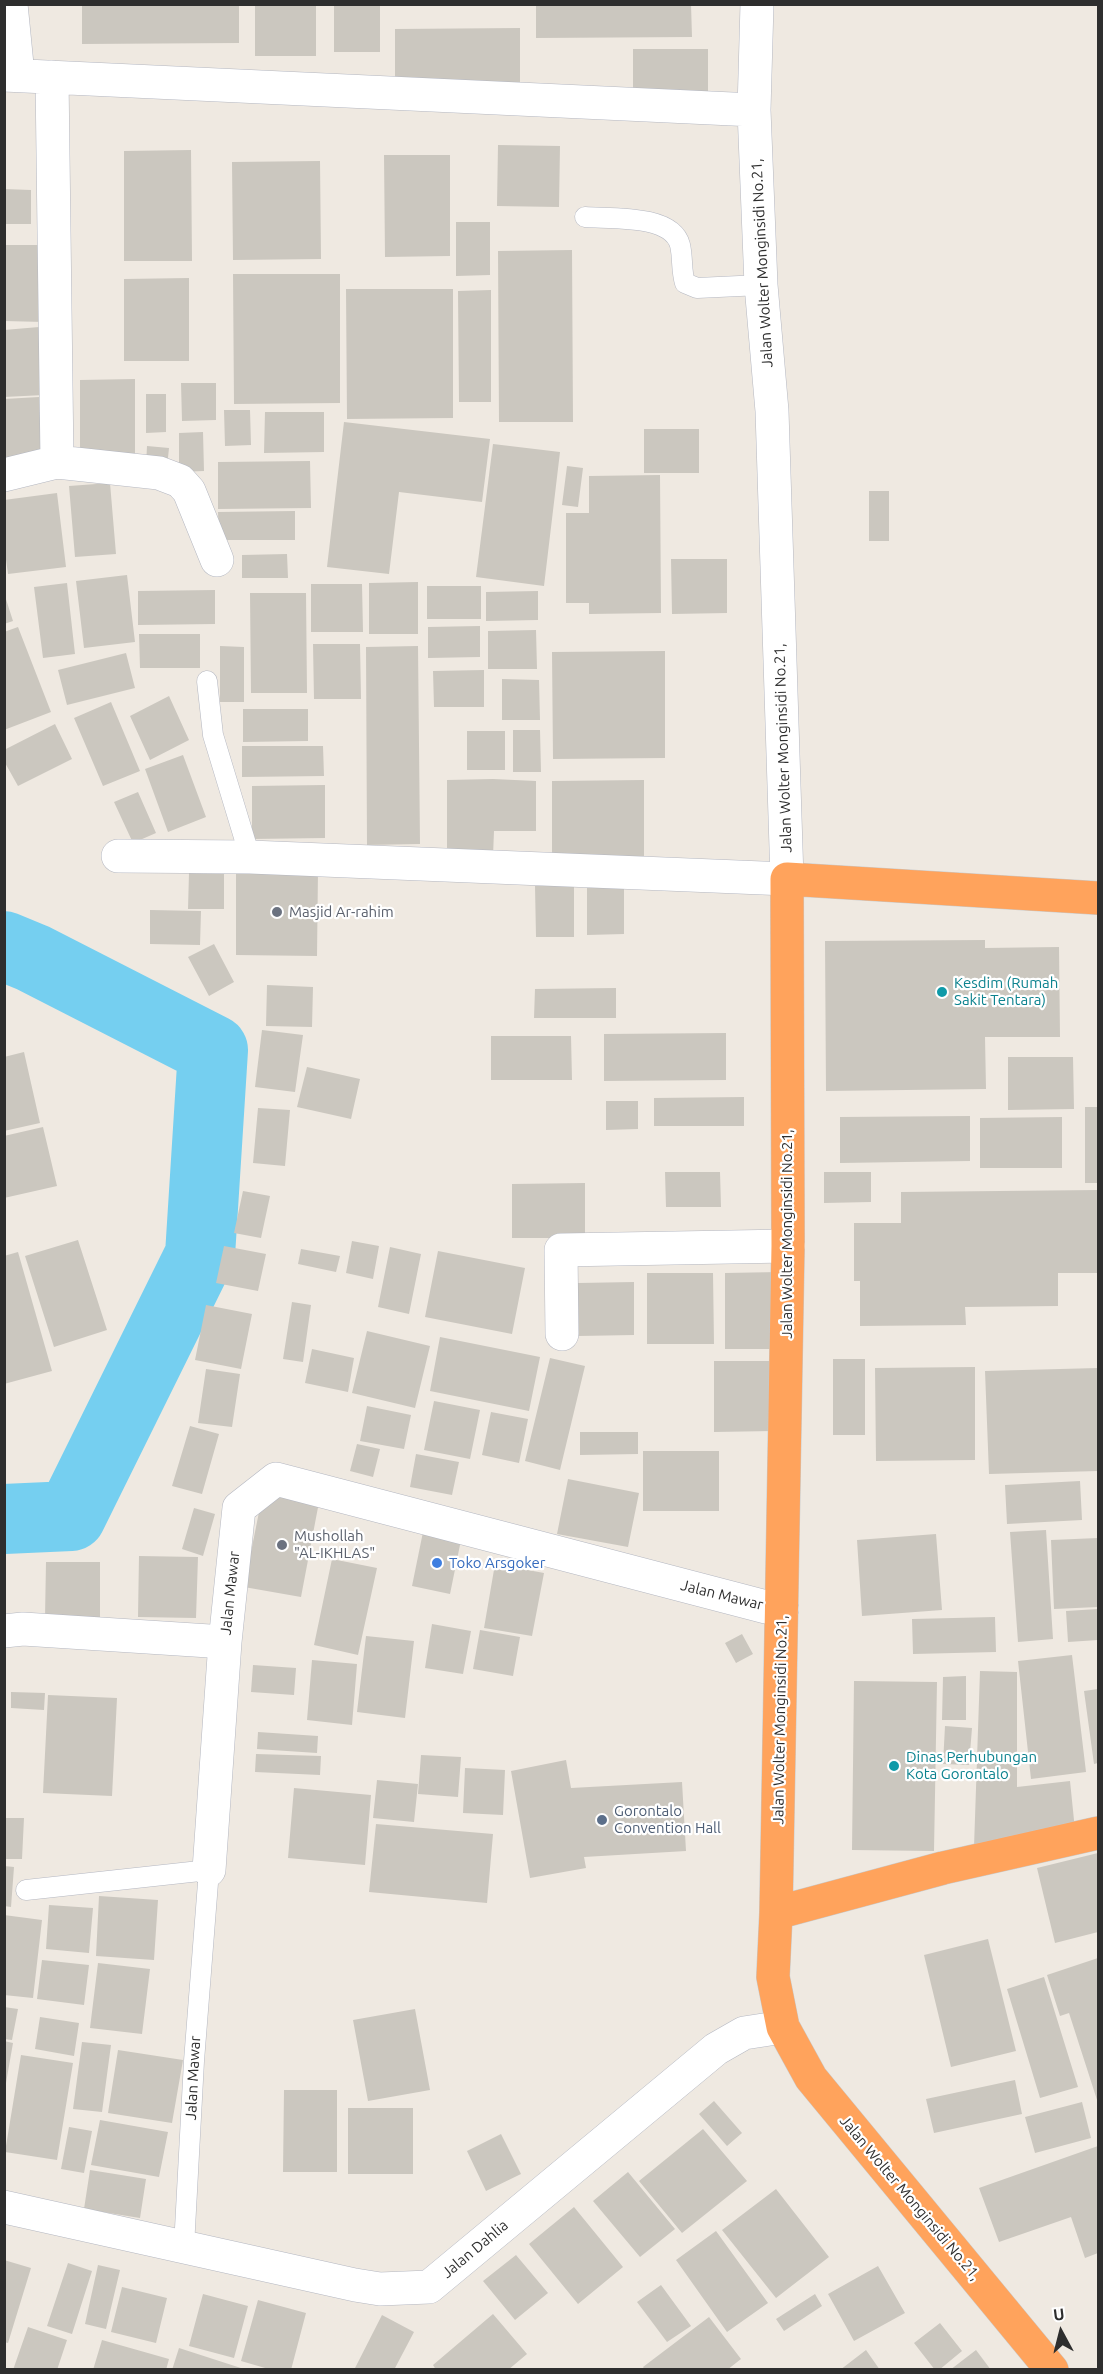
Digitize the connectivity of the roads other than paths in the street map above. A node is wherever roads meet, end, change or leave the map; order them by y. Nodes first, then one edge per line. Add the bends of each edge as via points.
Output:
1 (11, 4) edge
2 (757, 4) edge
3 (11, 75) edge
4 (52, 77) junction
5 (754, 110) junction
6 (585, 217) dead end
7 (761, 285) junction
8 (57, 462) junction
9 (4, 475) edge
10 (217, 560) dead end
11 (207, 681) dead end
12 (118, 856) dead end
13 (250, 857) junction
14 (787, 879) junction
15 (1098, 898) edge
16 (788, 1246) junction
17 (562, 1334) dead end
18 (782, 1610) junction
19 (4, 1631) edge
20 (225, 1642) junction
21 (1098, 1833) edge
22 (209, 1870) junction
23 (26, 1890) dead end
24 (776, 1913) junction
25 (783, 2027) junction
26 (4, 2207) edge
27 (184, 2247) junction
28 (1052, 2370) edge

1 - 3 street
2 - 5 street, Jalan Wolter Monginsidi No.21,
3 - 4 street
4 - 5 street
4 - 8 street
5 - 7 street, Jalan Wolter Monginsidi No.21,
6 - 7 lane via 656,222 673,233 680,244 685,283 696,288
7 - 14 street, Jalan Wolter Monginsidi No.21, via 772,411
8 - 9 street
8 - 10 street via 159,473 180,481 189,492
11 - 13 lane via 213,735
12 - 13 street
13 - 14 street
14 - 15 highway
14 - 16 highway, Jalan Wolter Monginsidi No.21,
16 - 17 street via 561,1250
16 - 18 highway, Jalan Wolter Monginsidi No.21,
18 - 20 street, Jalan Mawar via 276,1479 239,1508
18 - 24 highway, Jalan Wolter Monginsidi No.21,
19 - 20 street
20 - 22 street, Jalan Mawar
21 - 24 highway via 943,1868
22 - 23 lane
22 - 27 lane, Jalan Mawar
24 - 25 highway, Jalan Wolter Monginsidi No.21, via 773,1977
25 - 27 street, Jalan Dahlia via 744,2033 716,2049 429,2287 380,2289 355,2285
25 - 28 highway, Jalan Wolter Monginsidi No.21, via 811,2078
26 - 27 street, Jalan Dahlia

